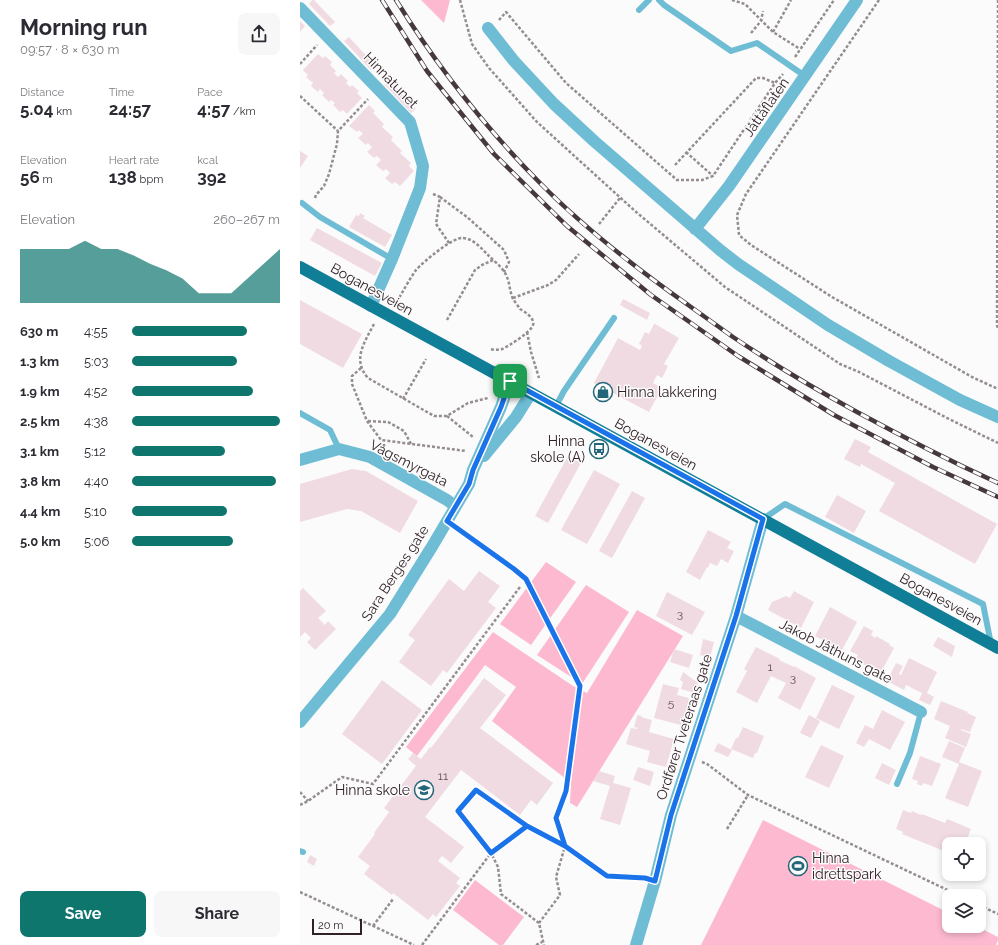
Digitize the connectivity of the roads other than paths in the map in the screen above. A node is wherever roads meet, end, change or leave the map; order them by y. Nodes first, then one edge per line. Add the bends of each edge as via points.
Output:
1 (649, 0) edge
2 (660, 0) edge
3 (857, 0) edge
4 (300, 8) edge
5 (640, 10) dead end
6 (488, 28) dead end
7 (805, 76) junction
8 (302, 204) dead end
9 (695, 229) junction
10 (392, 259) junction
11 (300, 267) edge
12 (371, 306) junction
13 (614, 318) dead end
14 (510, 381) junction
15 (531, 393) junction
16 (556, 406) junction
17 (300, 413) edge
18 (998, 417) edge
19 (339, 449) junction
20 (300, 460) edge
21 (473, 470) junction
22 (455, 506) junction
23 (763, 519) junction
24 (447, 521) junction
25 (526, 579) road end
26 (736, 616) junction
27 (994, 646) edge
28 (921, 712) joint
29 (300, 722) edge
30 (897, 784) dead end
31 (636, 945) edge

1 - 5 lane
2 - 7 lane via 731,51 757,43
3 - 7 street, Jåttåflaten
4 - 10 street, Hinnatunet via 410,122 423,166 420,188
6 - 9 street via 514,62 554,104
7 - 9 street, Jåttåflaten via 729,186
8 - 10 lane
9 - 18 street via 738,264 828,325 960,400
10 - 12 street, Hinnatunet
11 - 12 main road, Boganesveien
12 - 14 main road, Boganesveien
13 - 16 lane
14 - 15 main road, Boganesveien
14 - 21 street, Sara Berges gate
15 - 16 main road, Boganesveien
15 - 21 street, Sara Berges gate via 516,417
16 - 23 main road, Boganesveien
17 - 19 lane via 330,430
19 - 20 street
19 - 22 street, Vågsmyrgata via 370,457
21 - 22 street, Sara Berges gate via 469,484
22 - 24 street, Sara Berges gate
23 - 26 street, Ordfører Tveteraas gate
23 - 27 main road, Boganesveien
23 - 27 lane via 785,504 983,604
24 - 25 lane
24 - 29 street, Sara Berges gate via 390,614
26 - 28 street, Jakob Jåthuns gate
26 - 31 street, Ordfører Tveteraas gate via 671,815
28 - 30 lane via 910,753

